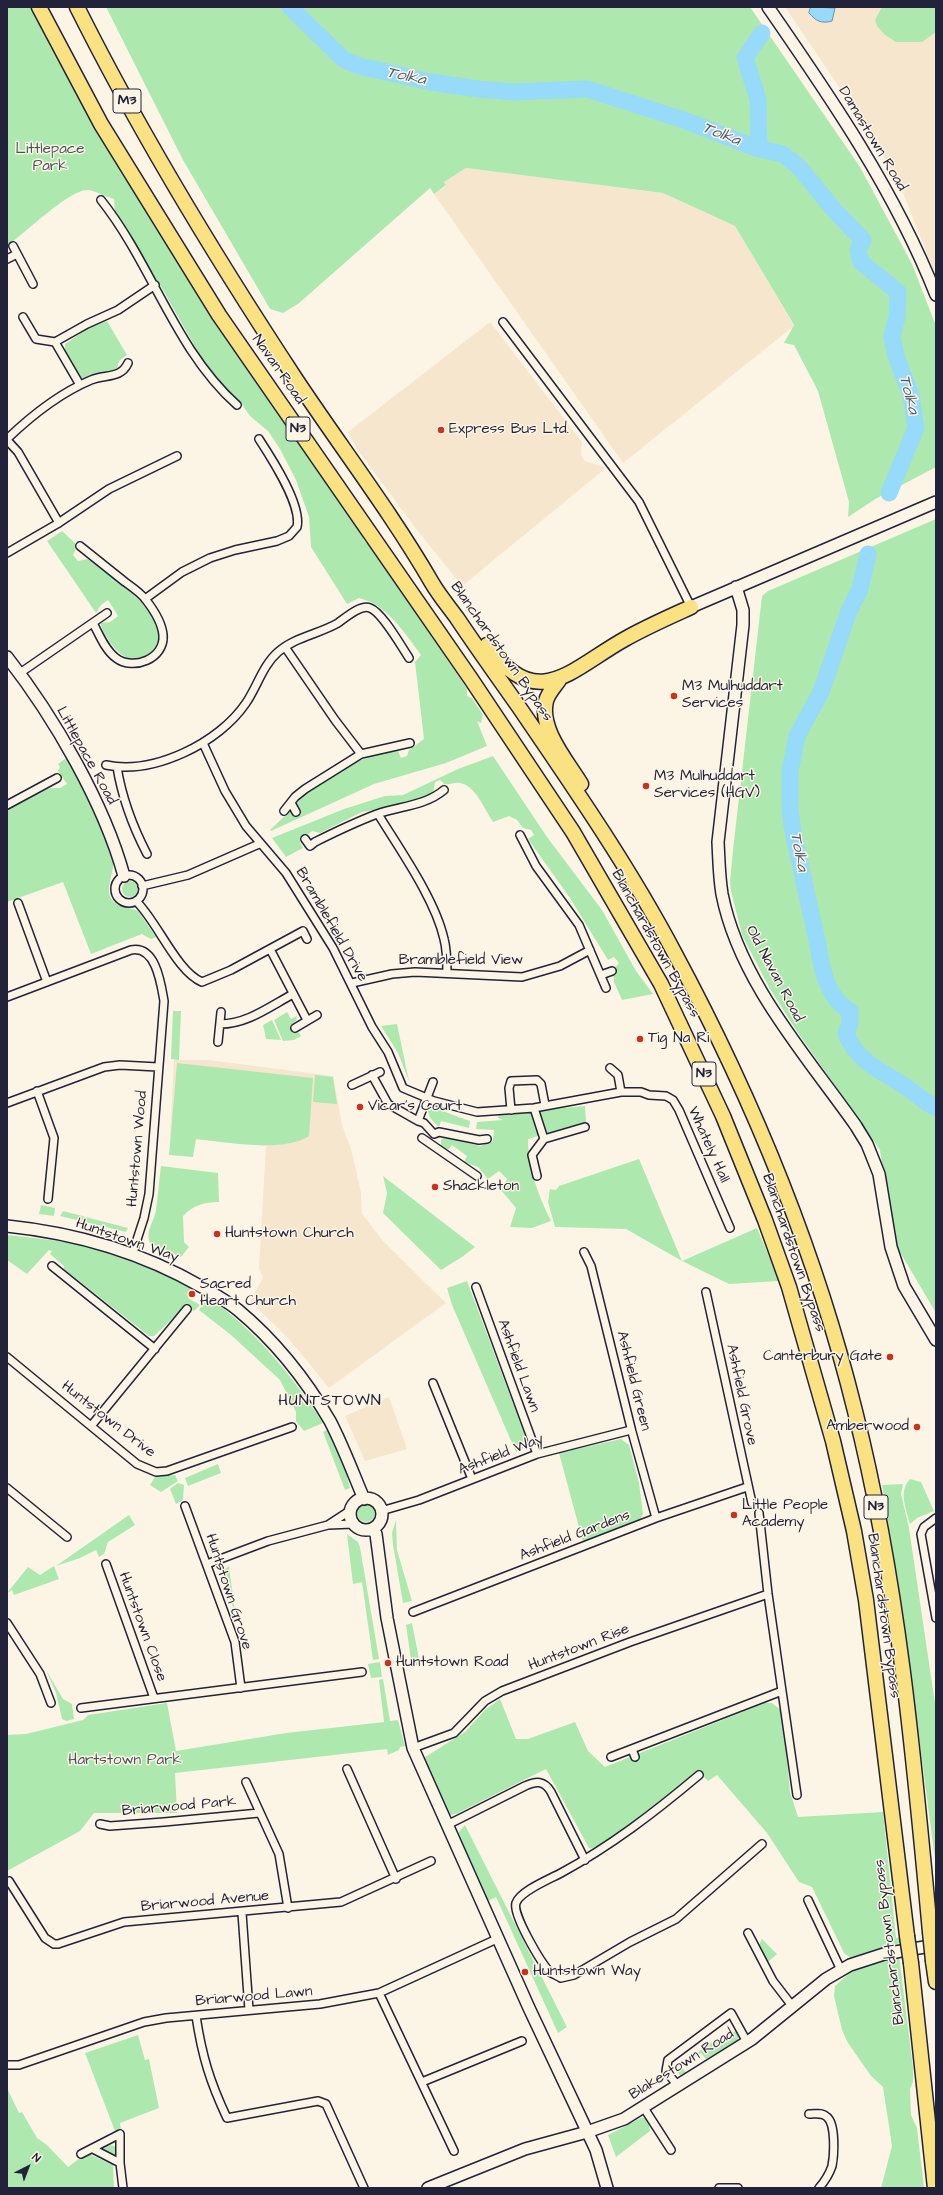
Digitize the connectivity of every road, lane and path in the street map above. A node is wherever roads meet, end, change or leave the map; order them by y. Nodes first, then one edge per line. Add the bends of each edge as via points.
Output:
1 (39, 7) edge
2 (45, 7) edge
3 (77, 7) edge
4 (83, 7) edge
5 (768, 7) edge
6 (133, 174) junction
7 (179, 193) junction
8 (101, 200) dead end
9 (13, 246) dead end
10 (17, 254) junction
11 (7, 259) edge
12 (33, 284) dead end
13 (155, 285) junction
14 (936, 295) edge
15 (23, 317) dead end
16 (503, 322) dead end
17 (55, 342) junction
18 (128, 363) dead end
19 (80, 385) junction
20 (237, 406) dead end
21 (7, 439) edge
22 (260, 439) dead end
23 (177, 456) dead end
24 (936, 502) edge
25 (59, 523) junction
26 (80, 546) dead end
27 (7, 553) edge
28 (432, 582) junction
29 (736, 587) junction
30 (145, 598) junction
31 (691, 607) junction
32 (107, 613) dead end
33 (93, 623) junction
34 (285, 647) junction
35 (7, 658) edge
36 (409, 658) dead end
37 (20, 674) junction
38 (471, 679) joint
39 (559, 680) junction
40 (203, 743) junction
41 (410, 743) dead end
42 (361, 754) junction
43 (106, 765) dead end
44 (117, 767) junction
45 (57, 778) dead end
46 (444, 790) dead end
47 (291, 803) junction
48 (7, 805) edge
49 (284, 811) dead end
50 (296, 812) dead end
51 (378, 814) junction
52 (520, 835) dead end
53 (306, 839) dead end
54 (259, 844) junction
55 (147, 854) dead end
56 (124, 876) junction
57 (142, 886) junction
58 (136, 901) junction
59 (18, 903) dead end
60 (307, 939) dead end
61 (270, 949) junction
62 (590, 950) junction
63 (612, 971) dead end
64 (447, 973) junction
65 (601, 975) junction
66 (47, 982) junction
67 (352, 983) junction
68 (606, 988) dead end
69 (293, 994) junction
70 (7, 997) edge
71 (221, 1012) dead end
72 (317, 1015) dead end
73 (308, 1020) junction
74 (220, 1024) junction
75 (295, 1028) dead end
76 (218, 1042) dead end
77 (158, 1068) junction
78 (610, 1068) dead end
79 (380, 1072) dead end
80 (372, 1076) junction
81 (433, 1082) dead end
82 (352, 1085) dead end
83 (37, 1091) junction
84 (621, 1092) junction
85 (427, 1098) junction
86 (748, 1100) junction
87 (7, 1104) edge
88 (544, 1105) junction
89 (534, 1108) junction
90 (511, 1110) junction
91 (418, 1121) junction
92 (585, 1127) dead end
93 (434, 1134) junction
94 (422, 1138) dead end
95 (487, 1139) dead end
96 (544, 1139) junction
97 (433, 1146) junction
98 (477, 1176) dead end
99 (537, 1176) dead end
100 (48, 1199) dead end
101 (7, 1226) edge
102 (730, 1228) dead end
103 (584, 1252) dead end
104 (132, 1255) junction
105 (52, 1266) dead end
106 (476, 1287) dead end
107 (706, 1292) dead end
108 (187, 1309) dead end
109 (936, 1340) edge
110 (155, 1349) junction
111 (7, 1357) edge
112 (433, 1383) dead end
113 (91, 1426) junction
114 (292, 1427) dead end
115 (632, 1430) junction
116 (537, 1454) junction
117 (472, 1479) junction
118 (748, 1487) junction
119 (7, 1488) edge
120 (364, 1499) junction
121 (752, 1503) dead end
122 (185, 1506) dead end
123 (351, 1510) junction
124 (381, 1511) junction
125 (759, 1513) dead end
126 (656, 1518) junction
127 (936, 1518) edge
128 (353, 1524) junction
129 (328, 1525) junction
130 (372, 1529) junction
131 (67, 1538) dead end
132 (106, 1564) dead end
133 (207, 1564) junction
134 (768, 1594) junction
135 (413, 1612) dead end
136 (936, 1618) edge
137 (7, 1624) edge
138 (362, 1672) dead end
139 (241, 1688) junction
140 (782, 1691) junction
141 (154, 1698) junction
142 (51, 1703) dead end
143 (81, 1708) dead end
144 (414, 1748) junction
145 (632, 1749) junction
146 (611, 1757) dead end
147 (635, 1757) dead end
148 (347, 1769) dead end
149 (699, 1775) dead end
150 (246, 1782) dead end
151 (797, 1795) dead end
152 (259, 1813) junction
153 (100, 1824) dead end
154 (447, 1825) junction
155 (762, 1844) dead end
156 (585, 1860) junction
157 (431, 1861) dead end
158 (396, 1879) junction
159 (9, 1881) dead end
160 (808, 1900) dead end
161 (288, 1908) junction
162 (242, 1912) junction
163 (748, 1932) dead end
164 (499, 1938) junction
165 (936, 1945) edge
166 (841, 1970) junction
167 (936, 1982) edge
168 (379, 1993) junction
169 (793, 2007) junction
170 (249, 2010) junction
171 (196, 2016) junction
172 (522, 2041) dead end
173 (747, 2042) junction
174 (7, 2065) edge
175 (422, 2082) junction
176 (678, 2086) junction
177 (644, 2108) junction
178 (809, 2114) dead end
179 (587, 2132) junction
180 (93, 2149) junction
181 (671, 2150) dead end
182 (454, 2151) dead end
183 (81, 2154) dead end
184 (120, 2164) junction
185 (123, 2188) edge
186 (364, 2188) edge
187 (428, 2188) edge
188 (607, 2188) edge
189 (719, 2188) edge
190 (738, 2188) edge
191 (819, 2188) edge
192 (935, 2188) edge

1 - 6 highway via 101,124
2 - 6 highway, M3
3 - 7 highway, M3
4 - 7 highway
5 - 14 street, Damastown Road via 861,146 913,244
6 - 38 highway, Navan Road / N3 via 219,315
7 - 28 highway, Navan Road / N3 via 266,334
8 - 13 street
9 - 10 street
10 - 11 street
10 - 12 street
13 - 17 street via 118,310
13 - 20 street via 200,365
15 - 17 street via 36,339
16 - 31 street via 639,502
17 - 19 street
18 - 19 street via 117,374 93,379
19 - 21 street via 50,403
21 - 25 street via 18,452
22 - 30 street via 280,474 297,513 297,527 289,536 277,541 210,558 176,576
23 - 25 street via 109,489
24 - 29 street
25 - 27 street
26 - 30 street
28 - 39 highway via 465,615 496,658 509,670 532,682
28 - 86 highway, Blanchardstown Bypass / N3 via 522,711 618,857 672,948
29 - 31 street
29 - 109 street, Old Navan Road via 743,610 743,625 718,842 719,876 726,908 738,948 779,1020 856,1126 866,1144 879,1174 891,1247 904,1286
30 - 33 street via 161,625 163,636 158,651 146,661 130,664 116,658
31 - 39 highway via 625,639
32 - 33 street
33 - 37 street
34 - 36 street via 330,627 363,608 370,608 378,614
34 - 40 street via 270,661 234,718
34 - 42 street
35 - 37 street, Littlepace Road
37 - 56 street, Littlepace Road via 97,804
38 - 192 highway, Blanchardstown Bypass / N3, bridge via 569,826 661,984 723,1116 789,1287 833,1441 866,1600 911,1963
39 - 86 highway via 546,699 544,711 548,726 678,947 722,1033
40 - 44 street via 159,761 141,766
40 - 54 street, Bramblefield Drive via 236,810
41 - 42 street
42 - 47 street via 313,783
43 - 44 street
44 - 55 street via 131,819
45 - 48 street
46 - 51 street via 436,797 425,801
47 - 49 street
47 - 50 street
51 - 53 street via 332,833 310,846
51 - 64 street via 437,917 445,940
52 - 62 street via 536,866 579,924
54 - 57 street via 188,875
54 - 67 street, Bramblefield Drive via 271,853 286,873 314,915
56 - 57 street via 134,876
56 - 58 street via 116,884 117,895 127,902
57 - 58 street via 141,895
58 - 61 street via 188,973 202,982
59 - 66 street
60 - 61 street via 303,931
61 - 69 street
62 - 64 street, Bramblefield View via 560,966 522,977
62 - 65 street
63 - 65 street
64 - 67 street, Bramblefield View via 407,973
65 - 68 street
66 - 70 street, Huntstown Wood
66 - 77 street, Huntstown Wood via 131,950 145,952 153,963 160,981 164,1001
67 - 85 street, Bramblefield Drive via 372,1027 388,1052 400,1084
69 - 73 street
69 - 74 street via 246,1020
71 - 74 street
72 - 73 street
73 - 75 street
74 - 76 street
77 - 83 street via 113,1065 95,1069
77 - 104 street, Huntstown Wood via 149,1194
78 - 84 street via 618,1075
79 - 80 street
80 - 82 street
80 - 91 street via 388,1104
81 - 85 street
83 - 87 street
83 - 100 street via 54,1138
84 - 88 street, Bramblefield Drive
84 - 102 street, Whately Hall via 641,1092 666,1096 674,1100
85 - 90 street, Bramblefield Drive via 477,1112
85 - 91 street
86 - 167 highway, Blanchardstown Bypass / N3, bridge via 785,1191 819,1290 856,1412 894,1606 915,1771
88 - 89 street, Bramblefield Drive
88 - 90 street via 541,1084 537,1080 511,1081
89 - 90 street, Bramblefield Drive
89 - 96 street
91 - 93 street via 424,1123
92 - 96 street
93 - 95 street via 439,1132 479,1140
93 - 97 street
94 - 97 street
96 - 99 street via 532,1155
97 - 98 street
101 - 104 street, Huntstown Way via 59,1234
103 - 115 street, Ashfield Green via 591,1266
104 - 120 street, Huntstown Way via 175,1272 221,1298 264,1335 303,1380 323,1410
105 - 110 street
106 - 116 street, Ashfield Lawn
107 - 118 street, Ashfield Grove
108 - 110 street
110 - 113 street
111 - 113 street, Huntstown Drive
112 - 117 street
113 - 114 street, Huntstown Drive via 137,1464 156,1472 178,1468
115 - 116 street, Ashfield Way
115 - 126 street, Ashfield Green
116 - 117 street, Ashfield Way
117 - 124 street, Ashfield Way via 411,1503
118 - 121 street, Ashfield Grove
118 - 126 street, Ashfield Gardens
119 - 131 street
120 - 123 street via 356,1502
120 - 124 street via 373,1500
122 - 133 street, Huntstown Grove
123 - 128 street
123 - 129 street
124 - 130 street via 381,1520
125 - 134 street
126 - 135 street, Ashfield Gardens
127 - 136 street via 924,1527 921,1534
128 - 129 street
128 - 130 street via 362,1530
129 - 133 street via 268,1541
130 - 144 street via 376,1534 387,1618
132 - 141 street, Huntstown Close
133 - 139 street, Huntstown Grove via 235,1642
134 - 140 street
134 - 144 street, Huntstown Rise via 502,1691 485,1701 454,1733
137 - 142 street via 40,1674
138 - 139 street
139 - 141 street
140 - 145 street
140 - 151 street
141 - 143 street
144 - 154 street
145 - 146 street
145 - 147 street
148 - 158 street
149 - 156 street via 643,1821
150 - 152 street
152 - 153 street, Briarwood Park via 110,1826
152 - 161 street via 279,1854
154 - 156 street via 525,1786 534,1782 541,1783 551,1792
154 - 164 street
155 - 156 street via 670,1922 574,1975 561,1978 550,1972 535,1949 517,1916 515,1905 526,1892
157 - 158 street, Briarwood Avenue
158 - 161 street, Briarwood Avenue via 346,1901
159 - 162 street, Briarwood Avenue via 45,1938 54,1944 124,1922
160 - 166 street
161 - 162 street, Briarwood Avenue
162 - 170 street
163 - 169 street via 756,1938 773,1981
164 - 168 street, Briarwood Lawn
164 - 179 street
165 - 166 street, Blakestown Road via 876,1956
166 - 169 street, Blakestown Road via 826,1979
168 - 170 street, Briarwood Lawn via 320,2004
168 - 175 street
169 - 173 street, Blakestown Road
170 - 171 street, Briarwood Lawn
171 - 174 street, Briarwood Lawn via 144,2022 19,2065
171 - 186 street via 208,2076 227,2118 318,2102 326,2104
172 - 175 street
173 - 176 street, Blakestown Road
173 - 176 street via 731,2013 668,2060 666,2071
175 - 182 street
176 - 177 street, Blakestown Road
177 - 179 street, Blakestown Road via 624,2119
177 - 181 street
178 - 191 street via 821,2113 826,2116 832,2129 832,2166
179 - 187 street, Blakestown Road via 525,2149
179 - 188 street via 596,2150
180 - 183 street
180 - 184 street
180 - 184 street via 120,2134
184 - 185 street
189 - 190 street

